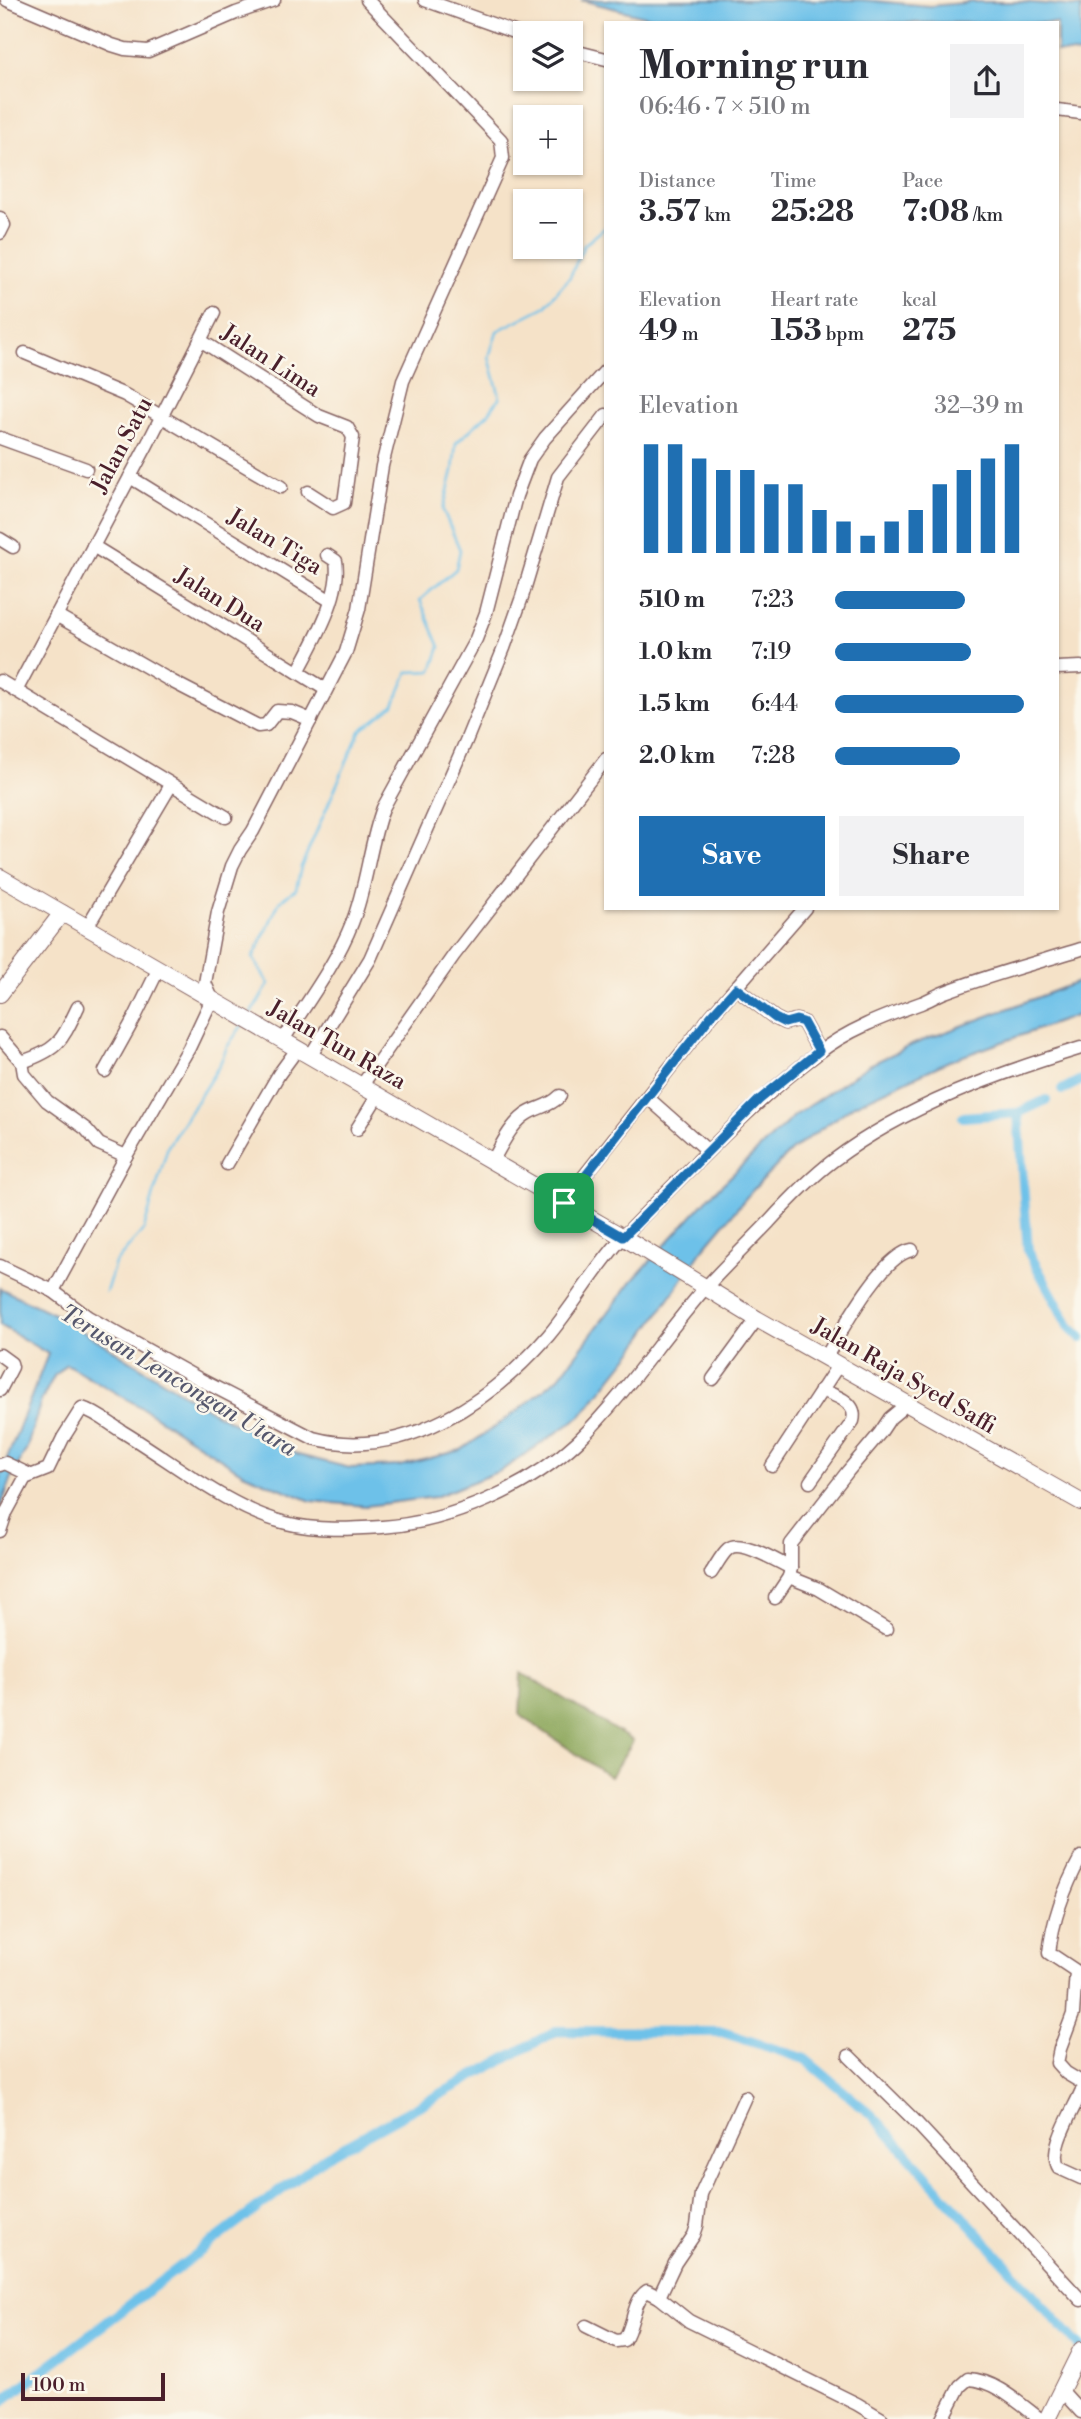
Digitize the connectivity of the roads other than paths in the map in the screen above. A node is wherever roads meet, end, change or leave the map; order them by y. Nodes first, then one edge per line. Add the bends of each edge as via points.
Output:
1 (7, 0) edge
2 (274, 0) edge
3 (367, 0) edge
4 (425, 0) edge
5 (513, 32) edge
6 (583, 53) edge
7 (604, 58) edge
8 (1059, 110) edge
9 (1081, 113) edge
10 (0, 218) edge
11 (0, 233) edge
12 (214, 313) dead end
13 (200, 340) junction
14 (25, 353) dead end
15 (604, 372) edge
16 (162, 415) junction
17 (604, 418) edge
18 (0, 438) edge
19 (86, 469) dead end
20 (130, 477) junction
21 (281, 487) dead end
22 (307, 492) dead end
23 (0, 539) edge
24 (93, 546) junction
25 (13, 547) dead end
26 (327, 555) dead end
27 (331, 601) junction
28 (57, 615) junction
29 (1081, 667) edge
30 (1059, 668) edge
31 (298, 672) junction
32 (0, 681) edge
33 (326, 689) junction
34 (16, 691) junction
35 (311, 720) junction
36 (604, 762) edge
37 (172, 785) junction
38 (226, 817) dead end
39 (0, 877) edge
40 (803, 910) edge
41 (62, 913) junction
42 (87, 927) junction
43 (1081, 949) edge
44 (159, 968) junction
45 (736, 988) junction
46 (0, 994) edge
47 (212, 999) junction
48 (78, 1007) dead end
49 (0, 1037) edge
50 (283, 1040) junction
51 (1081, 1048) edge
52 (819, 1051) junction
53 (304, 1052) junction
54 (22, 1062) junction
55 (105, 1071) dead end
56 (362, 1085) junction
57 (378, 1095) junction
58 (560, 1096) dead end
59 (647, 1097) junction
60 (357, 1129) dead end
61 (708, 1151) junction
62 (126, 1157) junction
63 (492, 1162) junction
64 (227, 1164) dead end
65 (564, 1203) junction
66 (623, 1237) junction
67 (912, 1250) dead end
68 (0, 1266) edge
69 (703, 1286) junction
70 (52, 1291) junction
71 (757, 1319) junction
72 (0, 1355) edge
73 (832, 1360) junction
74 (713, 1379) dead end
75 (0, 1390) edge
76 (821, 1390) junction
77 (908, 1403) junction
78 (3, 1464) edge
79 (772, 1466) dead end
80 (24, 1472) junction
81 (810, 1482) dead end
82 (1081, 1502) edge
83 (0, 1531) edge
84 (711, 1573) dead end
85 (790, 1573) junction
86 (775, 1598) dead end
87 (886, 1629) dead end
88 (1081, 1857) edge
89 (849, 2056) dead end
90 (1081, 2082) edge
91 (1081, 2092) edge
92 (745, 2097) dead end
93 (1081, 2178) edge
94 (659, 2297) junction
95 (1081, 2300) edge
96 (586, 2326) dead end
97 (1081, 2350) edge
98 (1065, 2383) junction
99 (1081, 2412) edge
100 (882, 2419) edge
101 (943, 2419) edge
102 (1040, 2419) edge
103 (1046, 2419) edge

1 - 2 street via 112,45 148,51
3 - 33 street via 501,140 504,153 403,381 382,466 359,609 346,652
4 - 5 street
6 - 7 street
8 - 9 street
10 - 11 street via 4,225
12 - 13 street, Jalan Satu
13 - 16 street, Jalan Satu
13 - 22 street, Jalan Lima via 319,416 347,428 353,437 344,503 333,508
14 - 16 street
15 - 50 street via 530,459 477,639 383,808 361,897 342,944
16 - 20 street, Jalan Satu
16 - 21 street
17 - 53 street via 558,477 517,610 466,741 370,960
18 - 19 street
20 - 24 street, Jalan Satu
20 - 27 street, Jalan Tiga
23 - 25 street
24 - 28 street, Jalan Satu
24 - 31 street, Jalan Dua
26 - 27 street via 337,568
27 - 31 street, Jalan Tiga
28 - 34 street, Jalan Satu
28 - 35 street via 258,726 266,725 277,711
29 - 30 street
31 - 33 street, Jalan Dua
32 - 34 street
33 - 35 street
34 - 37 street
35 - 47 street via 232,866 205,983
36 - 56 street via 454,955
37 - 38 street
37 - 42 street
39 - 41 main road, Jalan Tun Raza
40 - 45 street
41 - 42 main road, Jalan Tun Raza
41 - 46 main road
42 - 44 main road, Jalan Tun Raza
43 - 52 street via 944,992 846,1034
44 - 47 main road, Jalan Tun Raza
44 - 55 street
45 - 52 street via 775,1018 785,1023 803,1022
45 - 59 street
47 - 50 main road, Jalan Tun Raza
47 - 62 street
48 - 54 street via 60,1043
49 - 54 street
50 - 53 main road, Jalan Tun Raza
51 - 69 street via 970,1086 834,1159
52 - 61 street via 759,1100
53 - 56 main road, Jalan Tun Raza
53 - 64 street via 279,1074
54 - 62 street via 24,1074 47,1101 99,1144
56 - 57 main road, Jalan Tun Raza
57 - 60 street
57 - 63 main road, Jalan Tun Raza
58 - 63 street via 524,1116
59 - 61 street
59 - 65 street
61 - 66 street
62 - 70 street
63 - 65 main road, Jalan Tun Raza
65 - 66 main road, Jalan Tun Raza
66 - 69 main road, Jalan Tun Raza
66 - 70 street via 548,1335 492,1390 432,1426 373,1441 324,1441 300,1432 88,1317
67 - 73 street via 887,1265 861,1301
68 - 70 street
69 - 71 main road, Jalan Raja Syed Saffi
69 - 80 street via 576,1443 506,1492 446,1515 404,1525 350,1529 285,1523 226,1497 84,1408 62,1438 48,1469
71 - 73 main road, Jalan Raja Syed Saffi
71 - 74 street
72 - 75 street via 12,1367
73 - 76 street
73 - 77 main road, Jalan Raja Syed Saffi
76 - 79 street
76 - 81 street via 855,1412
77 - 82 main road, Jalan Raja Syed Saffi
77 - 85 street via 890,1418 791,1544
78 - 80 street
80 - 83 street
84 - 85 street via 736,1545
85 - 86 street
85 - 87 street
88 - 90 street via 1054,1919 1049,1953 1076,1971 1073,2014 1057,2063
89 - 95 street via 914,2119
91 - 93 street via 1055,2159 1059,2168
92 - 94 street via 701,2194 694,2235
94 - 96 street via 647,2291 639,2297 624,2340 616,2341
94 - 100 street via 689,2321
97 - 98 main road
98 - 99 street
98 - 103 main road
101 - 102 street via 968,2379 995,2388

